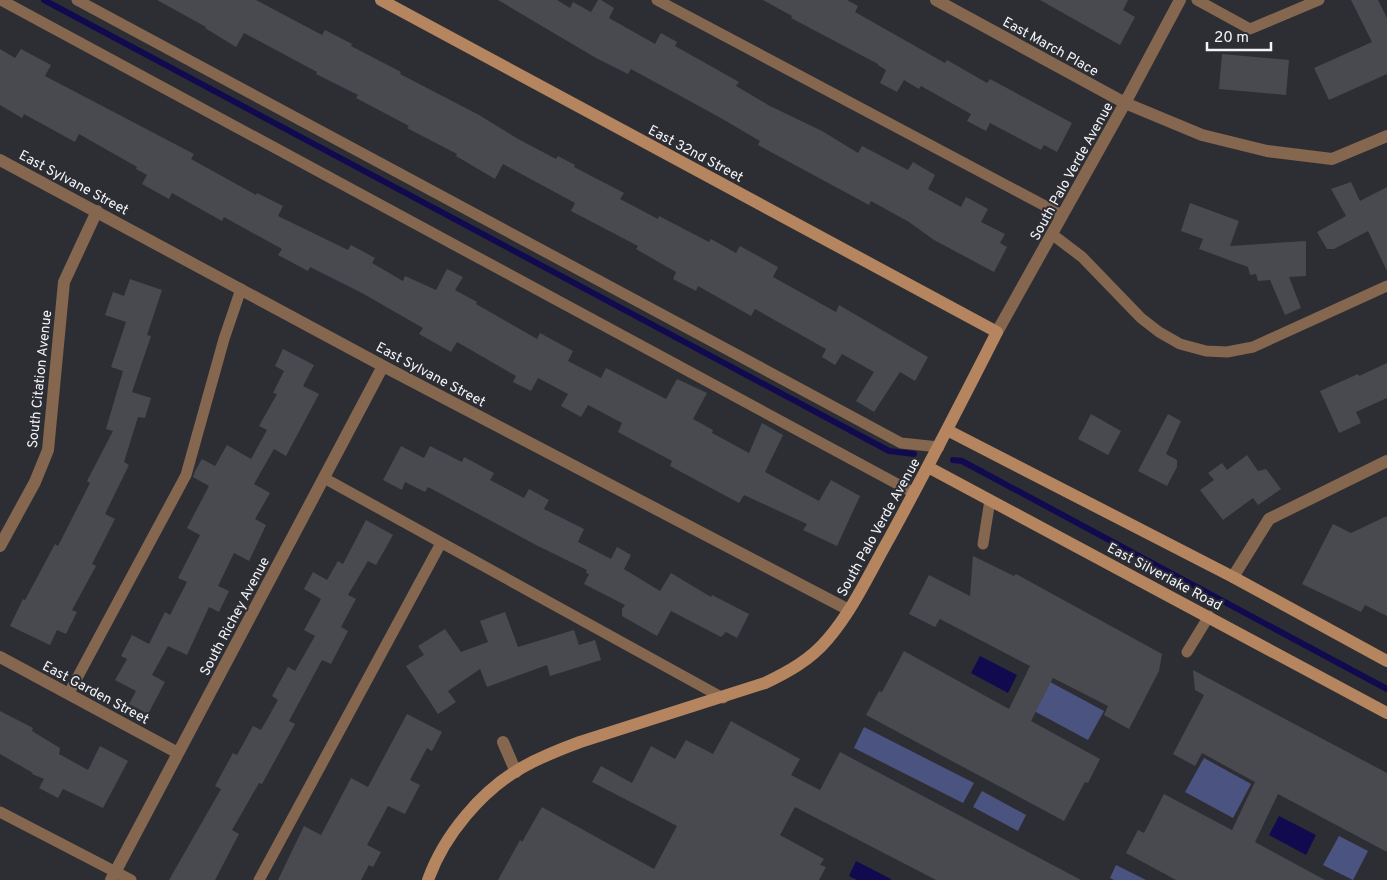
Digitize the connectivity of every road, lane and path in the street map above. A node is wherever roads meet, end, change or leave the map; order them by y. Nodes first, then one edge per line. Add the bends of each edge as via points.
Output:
1 (1, 0) edge
2 (77, 0) edge
3 (381, 0) edge
4 (657, 0) edge
5 (936, 0) edge
6 (1180, 0) edge
7 (1197, 0) edge
8 (1319, 0) edge
9 (1125, 103) junction
10 (1387, 136) edge
11 (0, 160) edge
12 (97, 212) junction
13 (1062, 215) junction
14 (1053, 235) junction
15 (1387, 286) edge
16 (241, 289) junction
17 (997, 332) junction
18 (383, 366) junction
19 (948, 430) junction
20 (938, 447) junction
21 (1387, 461) edge
22 (928, 467) junction
23 (324, 478) junction
24 (914, 493) junction
25 (990, 500) junction
26 (441, 542) junction
27 (982, 544) dead end
28 (0, 546) edge
29 (1233, 578) junction
30 (849, 610) junction
31 (1209, 616) junction
32 (1187, 652) dead end
33 (0, 657) edge
34 (1387, 661) edge
35 (69, 693) junction
36 (723, 698) junction
37 (1387, 713) edge
38 (503, 742) dead end
39 (178, 753) junction
40 (516, 772) junction
41 (0, 812) edge
42 (114, 876) edge
43 (131, 880) edge
44 (259, 880) edge
45 (428, 880) edge

1 - 24 lane
2 - 20 lane via 901,443
3 - 17 street, East 32nd Street
4 - 13 lane
5 - 9 street, East March Place
6 - 9 street, South Palo Verde Avenue
7 - 8 lane via 1250,29
9 - 10 street, East March Place via 1202,135 1267,151 1332,159
9 - 13 street, South Palo Verde Avenue
11 - 12 street, East Sylvane Street
12 - 16 street, East Sylvane Street
12 - 28 street, South Citation Avenue via 64,282 48,450 35,482
13 - 14 street, South Palo Verde Avenue
14 - 15 lane via 1082,257 1140,318 1180,344 1206,351 1227,352 1253,346
14 - 17 street, South Palo Verde Avenue
16 - 18 street, East Sylvane Street
16 - 35 lane via 186,475
17 - 19 street, South Palo Verde Avenue
18 - 23 street, South Richey Avenue
18 - 30 street, East Sylvane Street
19 - 20 street, South Palo Verde Avenue
19 - 29 street
20 - 22 street, South Palo Verde Avenue
21 - 29 street via 1269,519
22 - 24 street, South Palo Verde Avenue
22 - 25 street, East Silverlake Road
23 - 26 lane
23 - 39 street, South Richey Avenue
24 - 30 street, South Palo Verde Avenue
25 - 27 lane
25 - 31 street, East Silverlake Road
26 - 36 lane
26 - 44 lane
29 - 34 street
30 - 36 street, South Palo Verde Avenue via 827,640 799,665 765,684
31 - 32 lane
31 - 37 street, East Silverlake Road
33 - 35 street, East Garden Street
35 - 39 street, East Garden Street
36 - 40 street, South Palo Verde Avenue via 580,742
38 - 40 street
39 - 42 street, South Richey Avenue
40 - 45 street, South Palo Verde Avenue via 466,817 444,846
41 - 42 lane
42 - 43 lane

